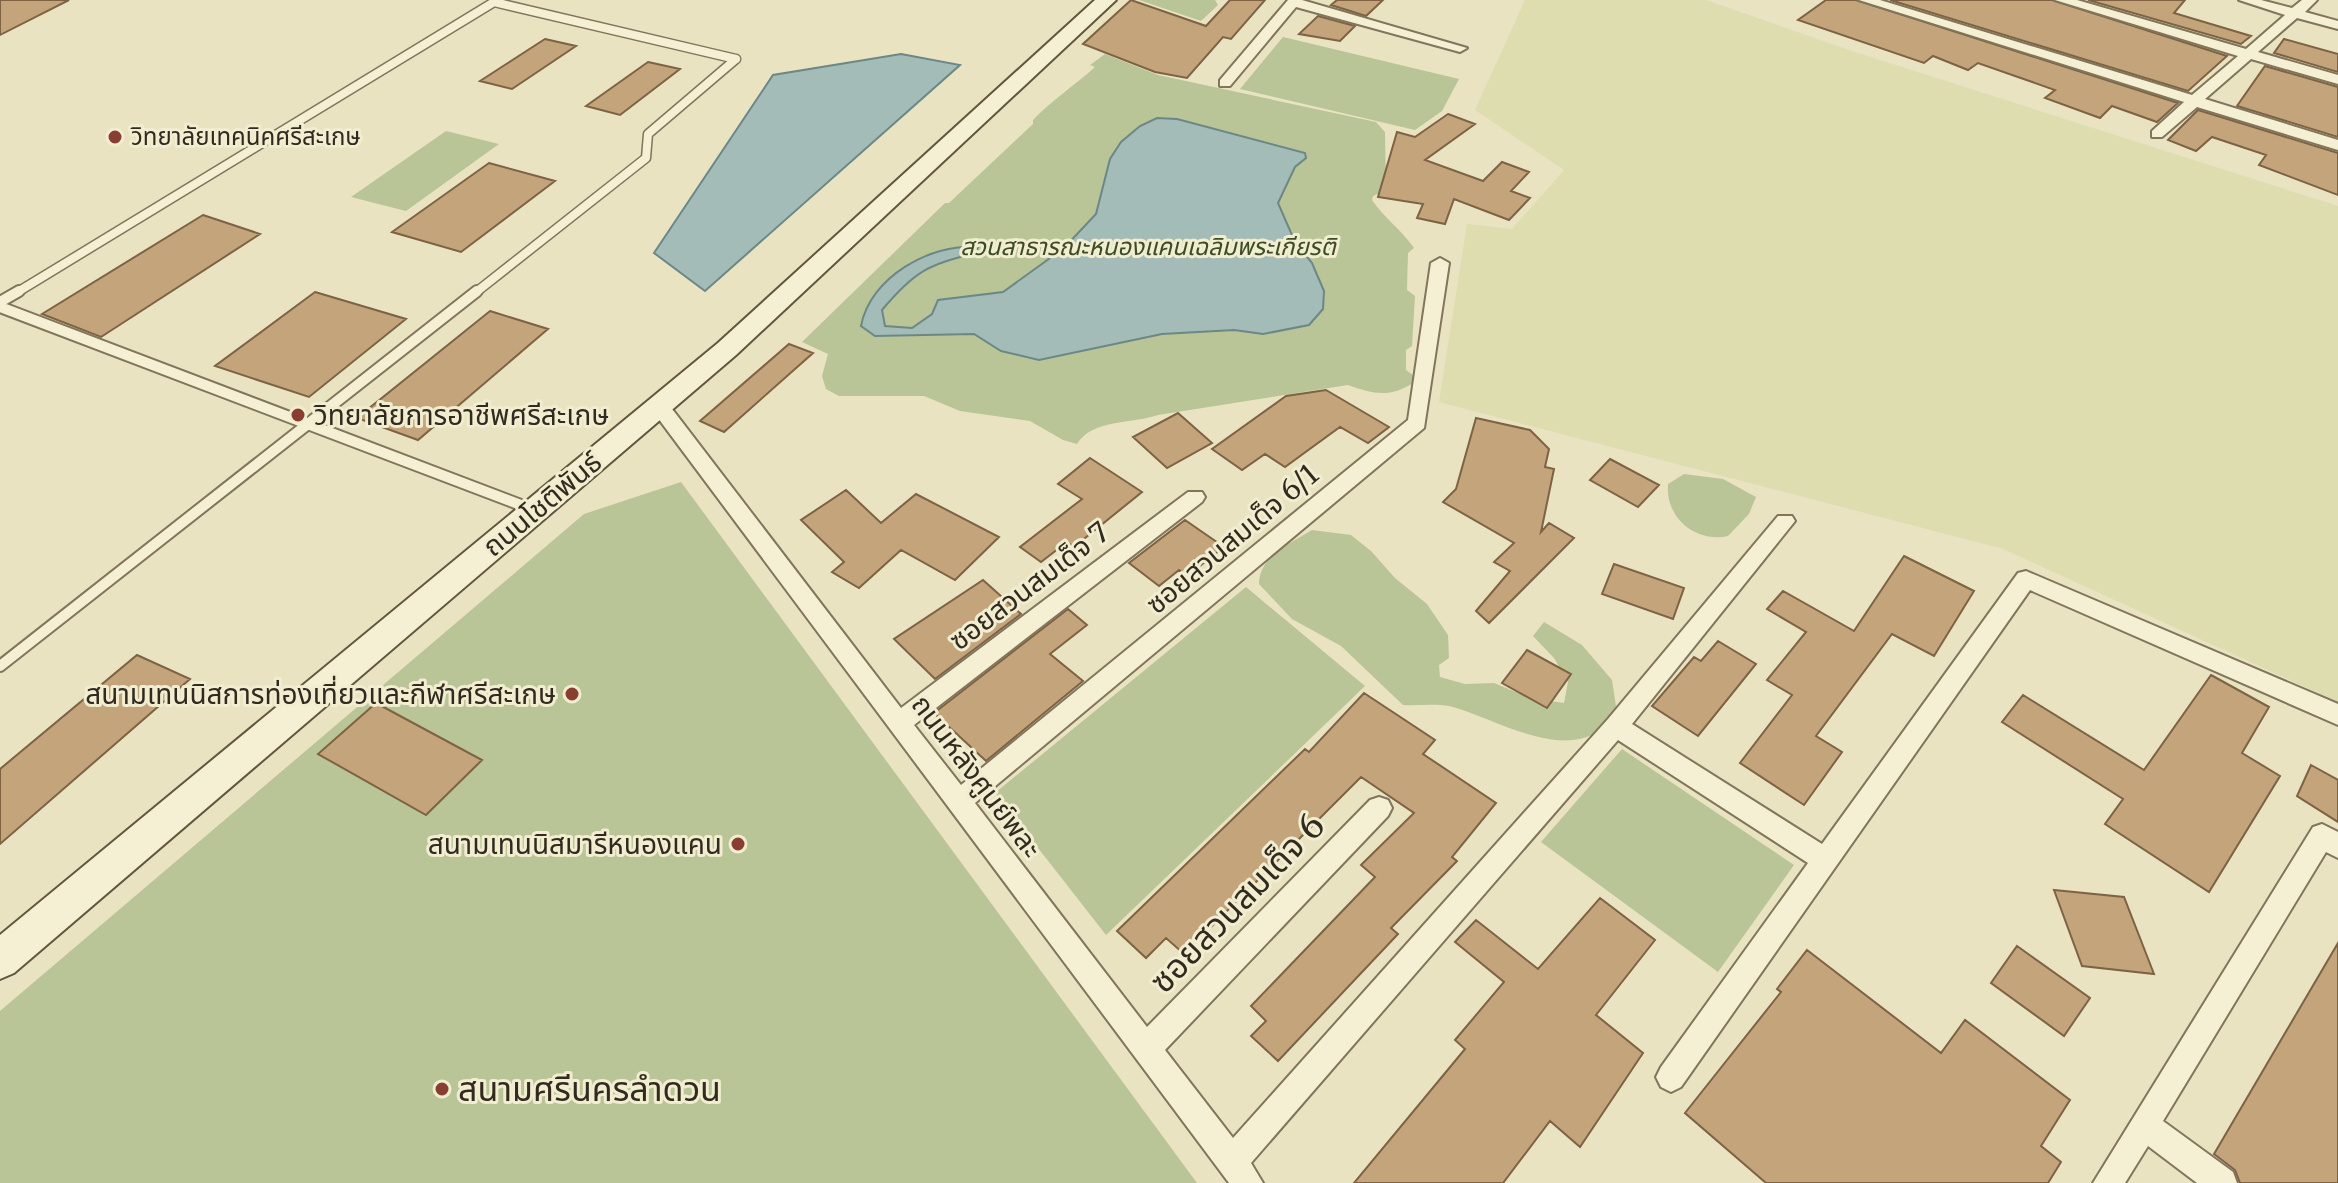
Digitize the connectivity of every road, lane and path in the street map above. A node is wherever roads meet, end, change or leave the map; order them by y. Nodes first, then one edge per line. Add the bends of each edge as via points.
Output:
1 (1106, 0) edge
2 (1866, 0) edge
3 (2062, 0) edge
4 (2246, 0) edge
5 (2310, 0) edge
6 (1294, 1) edge
7 (2295, 13) junction
8 (2338, 25) edge
9 (1460, 48) dead end
10 (2248, 54) junction
11 (2338, 80) edge
12 (1225, 83) dead end
13 (2195, 101) junction
14 (2157, 134) dead end
15 (2338, 145) edge
16 (1440, 263) dead end
17 (0, 305) edge
18 (659, 406) junction
19 (307, 424) junction
20 (1195, 497) dead end
21 (535, 511) junction
22 (1785, 521) dead end
23 (0, 666) edge
24 (2338, 715) edge
25 (899, 723) junction
26 (1616, 726) junction
27 (958, 802) junction
28 (1379, 808) dead end
29 (2338, 846) edge
30 (1826, 860) junction
31 (0, 960) edge
32 (1147, 1048) junction
33 (1671, 1077) dead end
34 (2144, 1125) junction
35 (1240, 1173) edge
36 (2108, 1183) edge
37 (2222, 1183) edge

1 - 18 street, ถนนโชติพันธ์
2 - 13 street
3 - 10 street
4 - 7 street
5 - 7 street
6 - 9 street
6 - 12 street
7 - 8 street
7 - 10 street
10 - 11 street
10 - 13 street
13 - 14 street
13 - 15 street
16 - 27 street, ซอยสวนสมเด็จ 6/1 via 1417,423
17 - 19 lane
17 - 19 lane via 494,2 736,59 648,134 646,158
18 - 21 street, ถนนโชติพันธ์
18 - 25 street, ถนนหลังศูนย์พละ
19 - 21 lane
19 - 23 lane
20 - 25 street, ซอยสวนสมเด็จ 7
21 - 31 street, ถนนโชติพันธ์
22 - 26 street
24 - 30 street via 2026,579
25 - 27 street, ถนนหลังศูนย์พละ
26 - 30 street
26 - 35 street
27 - 32 street, ถนนหลังศูนย์พละ
28 - 32 street, ซอยสวนสมเด็จ 6
29 - 34 street via 2322,835
30 - 33 street
32 - 35 street, ถนนหลังศูนย์พละ
34 - 36 street
34 - 37 street

